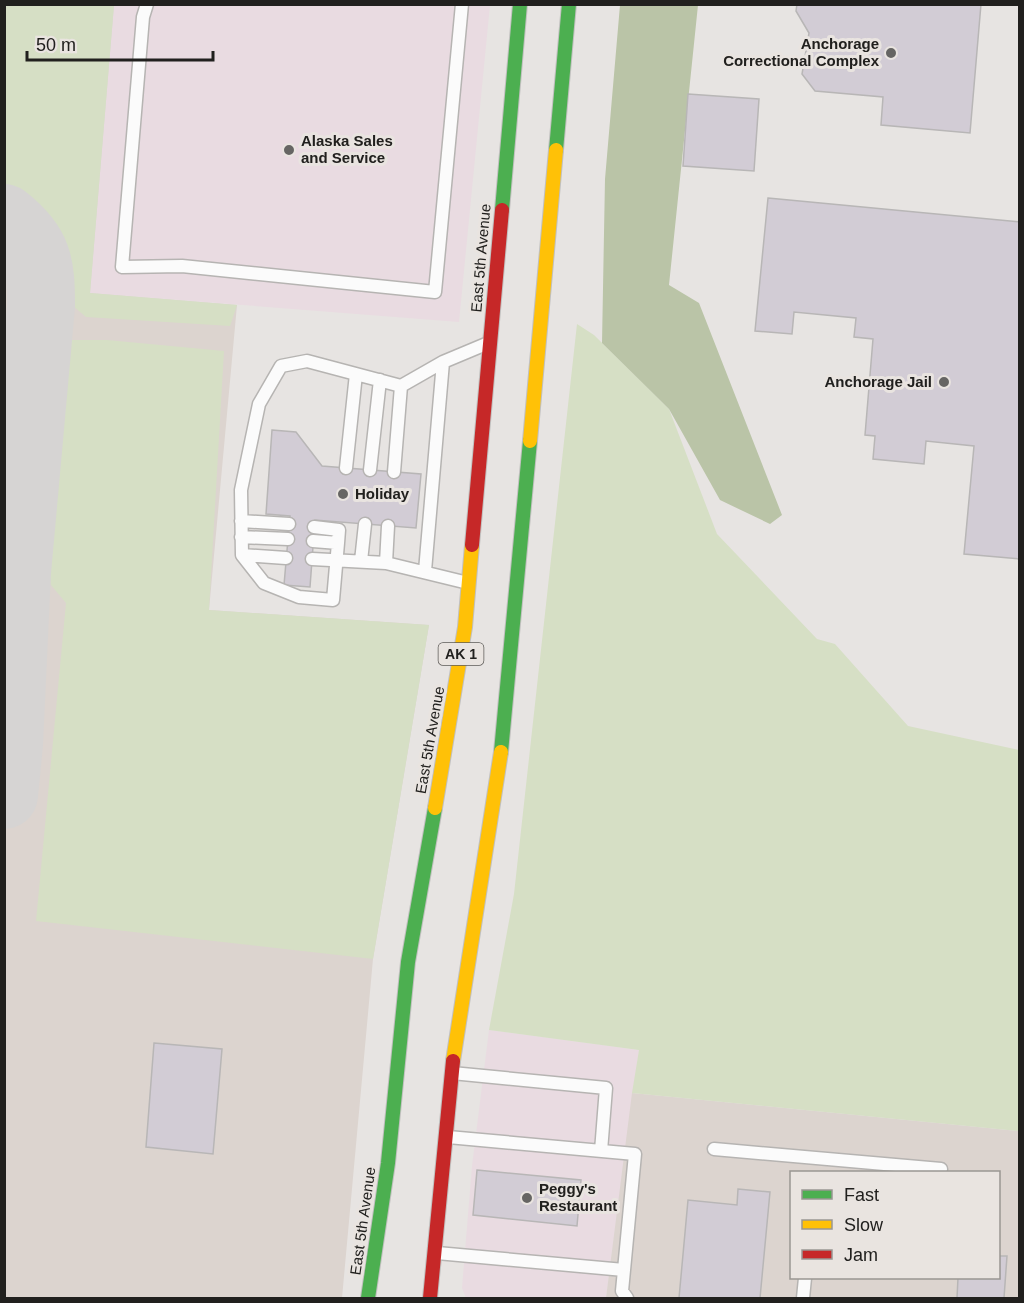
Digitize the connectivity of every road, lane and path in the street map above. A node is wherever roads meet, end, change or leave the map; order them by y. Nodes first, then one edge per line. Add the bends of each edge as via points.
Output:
1 (147, 4) edge
2 (462, 4) edge
3 (520, 4) edge
4 (570, 4) edge
5 (490, 342) junction
6 (442, 362) junction
7 (356, 374) junction
8 (380, 380) junction
9 (401, 386) junction
10 (346, 468) dead end
11 (370, 470) dead end
12 (394, 472) dead end
13 (241, 522) junction
14 (289, 524) dead end
15 (365, 524) dead end
16 (314, 526) dead end
17 (388, 526) dead end
18 (241, 537) junction
19 (288, 539) dead end
20 (313, 541) dead end
21 (338, 543) junction
22 (242, 555) junction
23 (286, 558) dead end
24 (312, 559) dead end
25 (336, 560) junction
26 (361, 561) junction
27 (386, 563) junction
28 (425, 571) junction
29 (469, 584) junction
30 (452, 1073) junction
31 (447, 1137) junction
32 (714, 1149) dead end
33 (601, 1151) junction
34 (816, 1158) junction
35 (941, 1169) dead end
36 (815, 1171) edge
37 (436, 1253) junction
38 (624, 1270) junction
39 (805, 1279) edge
40 (622, 1296) edge
41 (368, 1299) edge
42 (430, 1299) edge
43 (803, 1299) edge

1 - 2 lane via 122,267 182,266 435,292
3 - 5 highway, East 5th Avenue / AK 1
4 - 30 highway via 504,733
5 - 6 lane
5 - 29 highway, East 5th Avenue / AK 1
6 - 9 lane
6 - 28 lane
7 - 8 lane
7 - 10 lane
7 - 13 lane via 307,361 281,366 259,404 241,490
8 - 9 lane
8 - 11 lane
9 - 12 lane
13 - 14 lane
13 - 18 lane
15 - 26 lane
16 - 21 lane via 340,526
17 - 27 lane
18 - 19 lane
18 - 22 lane
20 - 21 lane
21 - 25 lane
22 - 23 lane
22 - 25 lane via 264,583 299,597 333,600
24 - 25 lane
25 - 26 lane
26 - 27 lane
27 - 28 lane
28 - 29 lane
29 - 41 highway, East 5th Avenue / AK 1 via 457,683 408,962 388,1163
30 - 31 highway
30 - 33 lane via 606,1088
31 - 33 lane
31 - 37 highway
32 - 34 lane
33 - 38 lane via 635,1154
34 - 35 lane
34 - 36 lane
37 - 38 lane
37 - 42 highway
38 - 40 lane
39 - 43 lane

